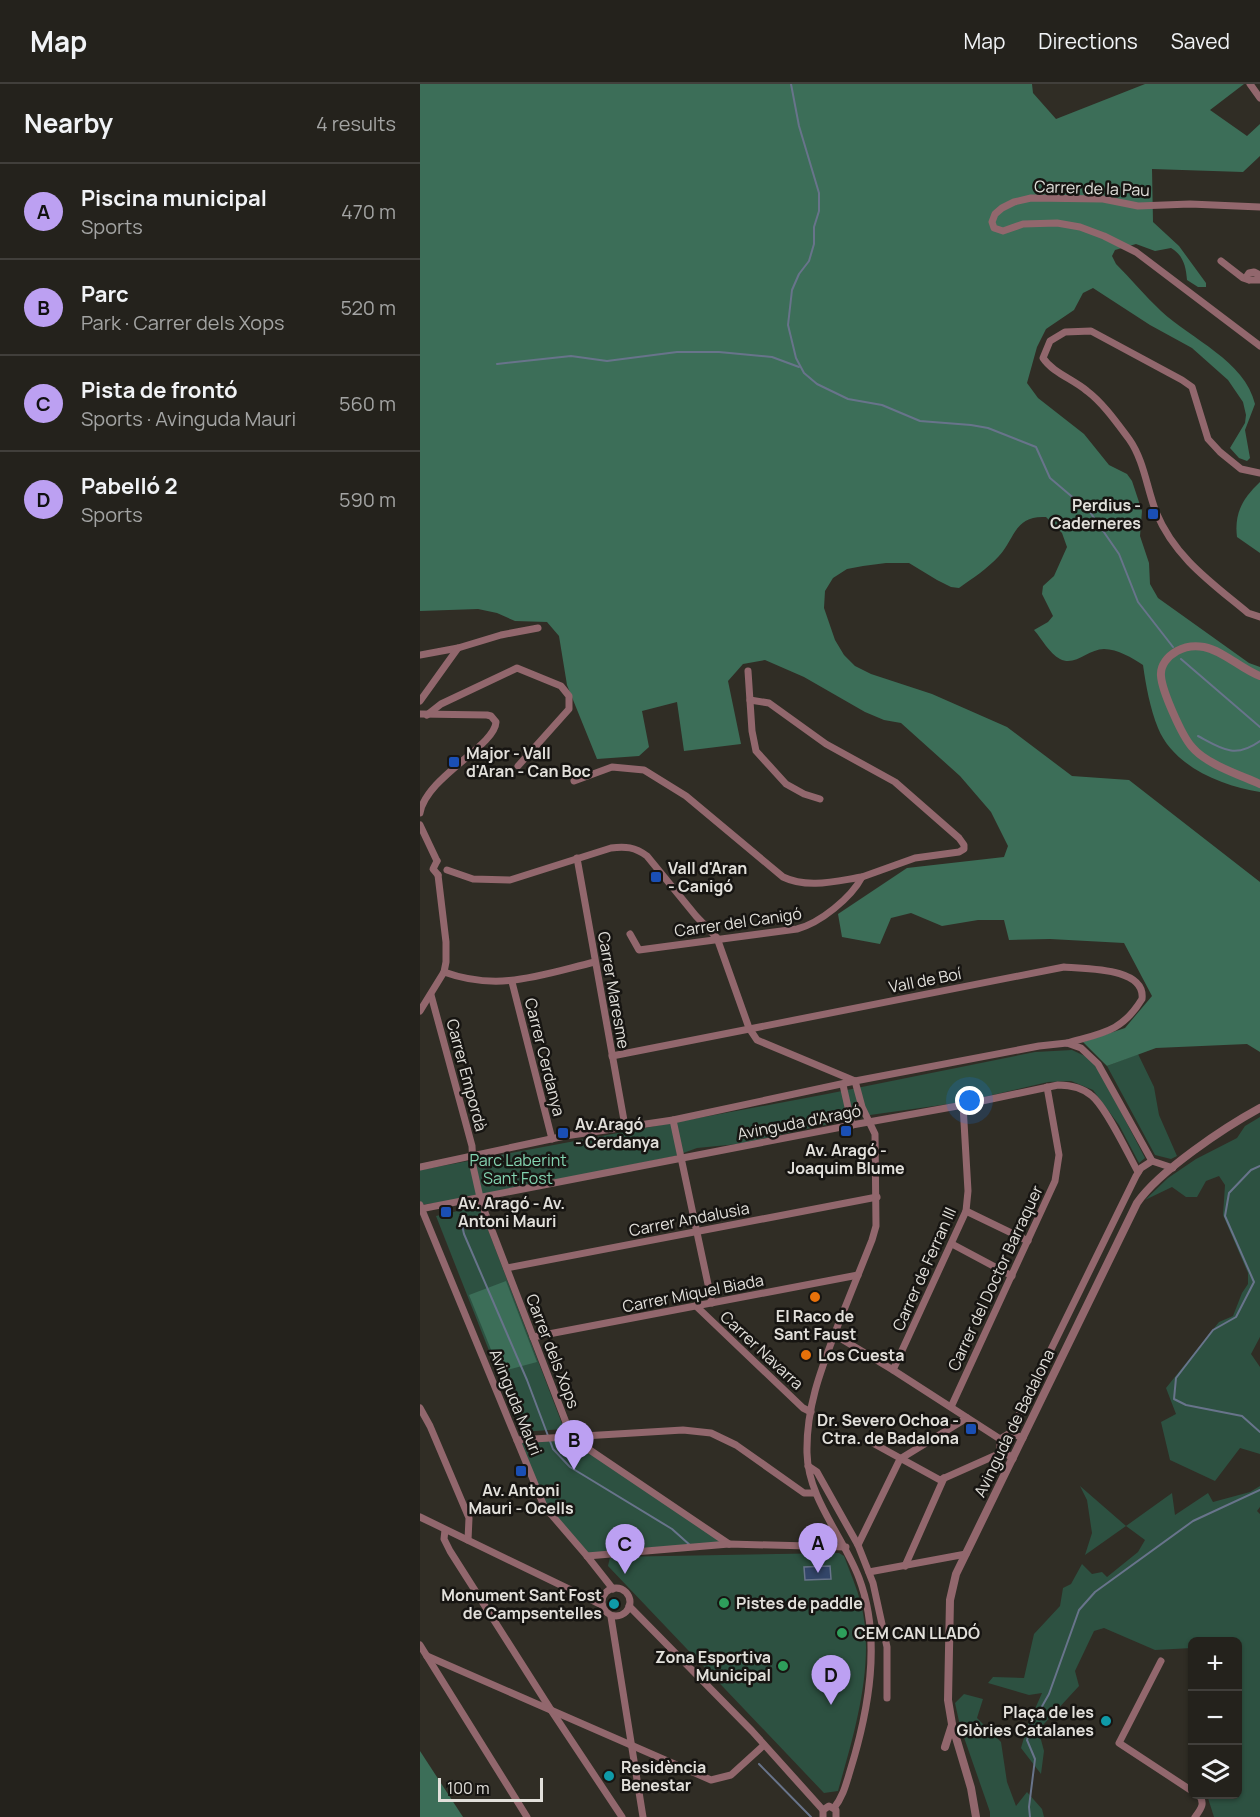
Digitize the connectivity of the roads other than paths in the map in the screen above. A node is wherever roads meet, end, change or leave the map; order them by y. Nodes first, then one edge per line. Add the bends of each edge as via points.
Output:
1 (1250, 84) edge
2 (1260, 98) edge
3 (1260, 207) edge
4 (1221, 261) dead end
5 (1260, 275) edge
6 (1249, 279) junction
7 (1260, 280) edge
8 (1260, 346) edge
9 (1260, 473) edge
10 (1260, 617) edge
11 (538, 628) dead end
12 (458, 648) junction
13 (420, 656) edge
14 (748, 671) dead end
15 (1260, 676) edge
16 (750, 700) junction
17 (420, 701) edge
18 (423, 715) edge
19 (518, 766) dead end
20 (574, 781) dead end
21 (1260, 784) edge
22 (820, 799) dead end
23 (420, 813) edge
24 (420, 825) edge
25 (577, 858) junction
26 (438, 861) junction
27 (447, 870) junction
28 (438, 875) junction
29 (862, 877) junction
30 (630, 934) dead end
31 (717, 938) junction
32 (595, 962) junction
33 (444, 972) junction
34 (512, 982) junction
35 (431, 995) junction
36 (420, 1011) edge
37 (750, 1028) junction
38 (1067, 1043) junction
39 (612, 1056) junction
40 (828, 1070) junction
41 (855, 1082) junction
42 (843, 1085) junction
43 (1047, 1087) junction
44 (963, 1105) junction
45 (1260, 1108) edge
46 (673, 1120) junction
47 (870, 1122) junction
48 (852, 1125) junction
49 (625, 1126) junction
50 (552, 1139) junction
51 (473, 1157) junction
52 (680, 1159) junction
53 (1152, 1161) junction
54 (420, 1167) edge
55 (1173, 1168) junction
56 (1138, 1172) junction
57 (1134, 1180) junction
58 (1143, 1195) junction
59 (481, 1197) junction
60 (877, 1197) junction
61 (420, 1208) edge
62 (966, 1211) junction
63 (696, 1231) junction
64 (1028, 1241) junction
65 (952, 1244) junction
66 (507, 1268) junction
67 (858, 1275) junction
68 (1012, 1276) junction
69 (712, 1303) junction
70 (696, 1306) junction
71 (835, 1335) junction
72 (533, 1337) junction
73 (893, 1370) junction
74 (951, 1407) junction
75 (420, 1408) edge
76 (811, 1412) junction
77 (967, 1418) junction
78 (1010, 1433) junction
79 (572, 1437) junction
80 (1023, 1438) junction
81 (1000, 1439) junction
82 (517, 1440) junction
83 (868, 1441) dead end
84 (1003, 1452) junction
85 (900, 1459) junction
86 (1013, 1459) junction
87 (808, 1466) junction
88 (944, 1478) junction
89 (815, 1493) junction
90 (420, 1517) edge
91 (445, 1530) junction
92 (468, 1540) junction
93 (729, 1545) junction
94 (858, 1545) junction
95 (846, 1547) junction
96 (966, 1554) junction
97 (587, 1556) junction
98 (905, 1566) junction
99 (868, 1572) junction
100 (613, 1589) junction
101 (602, 1605) junction
102 (629, 1606) junction
103 (612, 1617) junction
104 (420, 1645) edge
105 (427, 1656) junction
106 (1161, 1661) dead end
107 (887, 1698) dead end
108 (551, 1710) junction
109 (952, 1724) junction
110 (630, 1745) junction
111 (764, 1745) junction
112 (945, 1748) dead end
113 (1188, 1788) edge
114 (1202, 1799) edge
115 (834, 1808) junction
116 (823, 1813) edge
117 (527, 1817) edge
118 (622, 1817) edge
119 (642, 1817) edge
120 (836, 1817) edge
121 (976, 1817) edge
122 (1195, 1817) edge

1 - 2 street
3 - 8 street, Carrer de la Pau via 1138,206 1103,200 1031,198 1002,208 992,222 994,228 1003,231 1023,224 1057,223 1104,236 1136,252
4 - 6 street
5 - 6 street via 1249,273
6 - 7 street
9 - 10 street via 1241,469 1208,438 1192,387 1091,331 1065,333 1050,341 1043,358 1049,368 1089,392 1131,441 1172,542 1189,564 1248,613
11 - 12 street
12 - 13 street
12 - 17 street
14 - 16 street
15 - 21 street via 1209,648 1195,645 1171,655 1161,676 1192,748 1208,760
16 - 22 street via 754,743 761,757 786,784
16 - 29 street, Carrer del Canigó via 769,703 826,744 895,782 964,845 958,852 915,858
18 - 19 street via 517,668 561,686 569,696 569,709
18 - 23 street via 487,715 494,718 496,726 438,783 422,803
20 - 29 street via 612,767 644,770 686,796 783,877 808,884
24 - 26 street
25 - 27 street via 510,880 473,879
25 - 31 street via 611,848 639,850
25 - 32 street, Carrer Maresme
26 - 27 street via 445,863
26 - 28 street via 433,868
27 - 28 street
28 - 33 street via 446,942
29 - 31 street, Carrer del Canigó via 856,889 809,926
30 - 31 street, Carrer del Canigó via 639,950
31 - 37 street
32 - 34 street
32 - 39 street, Carrer Maresme
33 - 34 street via 472,980
33 - 35 street
34 - 50 street, Carrer Cerdanya
35 - 36 street
35 - 51 street, Carrer Empordà
37 - 38 street, Vall de Boí via 1064,967 1127,975 1139,985 1142,999 1126,1021
37 - 39 street, Vall de Boí
37 - 40 street via 757,1040
38 - 41 street, Avinguda d'Aragó
38 - 53 street via 1081,1048 1098,1064
39 - 49 street, Carrer Maresme
40 - 41 street
40 - 42 street
41 - 42 street, Avinguda d'Aragó
41 - 47 street
42 - 46 street, Avinguda d'Aragó
42 - 48 street
43 - 44 street, Avinguda d'Aragó
43 - 56 street, Avinguda d'Aragó via 1070,1085 1095,1097
43 - 64 street, Carrer del Doctor Barraquer via 1058,1142 1058,1171
44 - 47 street, Avinguda d'Aragó
44 - 62 street, Carrer de Ferran III
45 - 55 street, Avinguda de Badalona
46 - 49 street, Avinguda d'Aragó
46 - 52 street, Carrer Navarra
47 - 48 street, Avinguda d'Aragó
47 - 60 street via 875,1134
48 - 52 street, Avinguda d'Aragó
49 - 50 street, Avinguda d'Aragó
50 - 51 street, Avinguda d'Aragó
51 - 54 street, Avinguda d'Aragó
51 - 59 street, Carrer Empordà
52 - 59 street, Avinguda d'Aragó
52 - 63 street, Carrer Navarra
53 - 55 street
53 - 56 street
55 - 58 street, Avinguda de Badalona
56 - 57 street
57 - 58 street
57 - 78 street
58 - 80 street, Avinguda de Badalona
59 - 61 street, Avinguda d'Aragó
59 - 66 street, Carrer dels Xops
60 - 63 street, Carrer Andalusia
60 - 67 street via 876,1226
61 - 82 street, Avinguda Mauri
62 - 64 street
62 - 65 street, Carrer de Ferran III
63 - 66 street, Carrer Andalusia
63 - 69 street, Carrer Navarra
64 - 68 street, Carrer del Doctor Barraquer
65 - 68 street
65 - 73 street, Carrer de Ferran III
66 - 72 street, Carrer dels Xops
67 - 69 street, Carrer Miquel Biada
67 - 71 street
68 - 74 street, Carrer del Doctor Barraquer
69 - 70 street, Carrer Miquel Biada
70 - 72 street, Carrer Miquel Biada
70 - 76 street, Carrer Navarra
71 - 73 street
71 - 76 street via 818,1377
72 - 79 street, Carrer dels Xops
73 - 74 street
74 - 77 street
75 - 92 street via 469,1518
76 - 87 street
77 - 81 street
77 - 85 street
78 - 80 street
78 - 81 street
79 - 82 street
79 - 89 street via 683,1430 711,1433 736,1445 804,1493
79 - 93 street
80 - 86 street, Avinguda de Badalona
81 - 84 street
82 - 97 street, Avinguda Mauri via 544,1506
83 - 85 street
84 - 86 street
84 - 88 street
85 - 88 street via 940,1480
85 - 94 street
86 - 96 street, Avinguda de Badalona
87 - 89 street
87 - 94 street via 817,1472
88 - 98 street
89 - 95 street
90 - 91 street
91 - 92 street
91 - 108 street via 446,1544
92 - 101 street
93 - 95 street
93 - 97 street
94 - 99 street
95 - 115 street via 860,1579 871,1641 868,1693 855,1753 840,1802
96 - 98 street
96 - 109 street, Avinguda de Badalona via 951,1600 948,1700
97 - 100 street, Avinguda Mauri
98 - 99 street
99 - 107 street via 887,1647
100 - 101 street via 604,1595
100 - 102 street via 626,1593
101 - 103 street
102 - 103 street via 621,1615
102 - 111 street
103 - 110 street
104 - 105 street
105 - 108 street
105 - 117 street
106 - 113 street via 1119,1743
108 - 110 street
108 - 118 street
109 - 112 street
109 - 121 street, Avinguda de Badalona
110 - 111 street via 711,1780 731,1775
110 - 119 street
111 - 116 street
114 - 122 street
115 - 116 street via 829,1806
115 - 120 street

